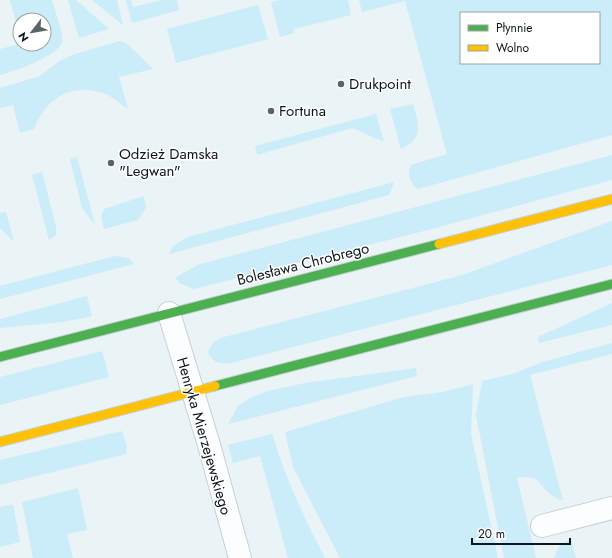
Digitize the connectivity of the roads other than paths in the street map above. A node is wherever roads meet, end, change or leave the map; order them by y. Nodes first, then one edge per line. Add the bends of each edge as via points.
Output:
1 (612, 198) edge
2 (612, 284) edge
3 (169, 313) junction
4 (0, 357) edge
5 (191, 392) junction
6 (0, 442) edge
7 (612, 508) edge
8 (542, 526) dead end
9 (240, 558) edge

1 - 3 street, Bolesława Chrobrego
2 - 5 street
3 - 4 street, Bolesława Chrobrego
3 - 5 street, Henryka Mierzejewskiego
5 - 6 street
5 - 9 street, Henryka Mierzejewskiego via 209,445
7 - 8 street

